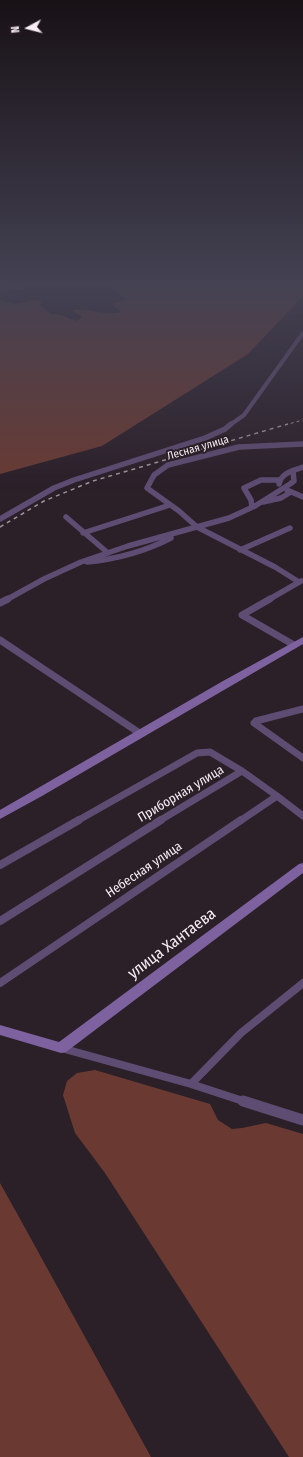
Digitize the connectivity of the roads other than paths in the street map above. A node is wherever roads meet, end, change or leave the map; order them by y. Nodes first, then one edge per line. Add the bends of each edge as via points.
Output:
1 (287, 355) edge
2 (303, 444) edge
3 (303, 467) edge
4 (293, 471) junction
5 (280, 480) junction
6 (281, 490) junction
7 (291, 492) junction
8 (303, 497) edge
9 (260, 503) junction
10 (170, 505) junction
11 (252, 507) junction
12 (242, 512) junction
13 (66, 517) dead end
14 (0, 519) edge
15 (197, 527) junction
16 (290, 528) dead end
17 (181, 531) junction
18 (83, 533) junction
19 (240, 550) junction
20 (108, 553) junction
21 (78, 563) junction
22 (301, 581) edge
23 (0, 603) edge
24 (0, 640) edge
25 (298, 643) edge
26 (303, 709) edge
27 (141, 734) junction
28 (303, 758) edge
29 (242, 771) junction
30 (277, 796) junction
31 (0, 815) edge
32 (303, 816) edge
33 (0, 865) edge
34 (303, 867) edge
35 (0, 920) edge
36 (0, 983) edge
37 (303, 983) edge
38 (0, 1030) edge
39 (61, 1048) junction
40 (191, 1084) junction
41 (303, 1120) edge

1 - 14 street via 244,415 225,429 205,438 67,483
2 - 10 street, Лесная улица via 225,449 168,465 154,475 147,488
3 - 4 street
4 - 5 street via 284,474
4 - 6 street via 294,481
5 - 6 street
5 - 11 street via 265,479 244,488 252,501
6 - 7 street
6 - 9 street
7 - 8 street
7 - 9 street via 281,498
9 - 11 street
9 - 12 street via 261,508
10 - 15 street, Лесная улица
10 - 18 street
11 - 12 street
12 - 15 street
13 - 18 street
15 - 17 street
15 - 19 street, Лесная улица
16 - 19 street
17 - 20 street
17 - 21 street via 130,555
18 - 20 street
19 - 22 street, Лесная улица
20 - 21 street
21 - 23 street via 44,578
22 - 25 street via 242,615
24 - 27 street
25 - 27 street
26 - 28 street via 254,723
27 - 31 street
29 - 30 street
29 - 33 street, Приборная улица via 210,752 197,753
29 - 35 street, Приборная улица
30 - 32 street
30 - 36 street, Небесная улица
34 - 39 street, улица Хантаева
37 - 40 street via 241,1033
38 - 39 street
39 - 40 street
40 - 41 street

